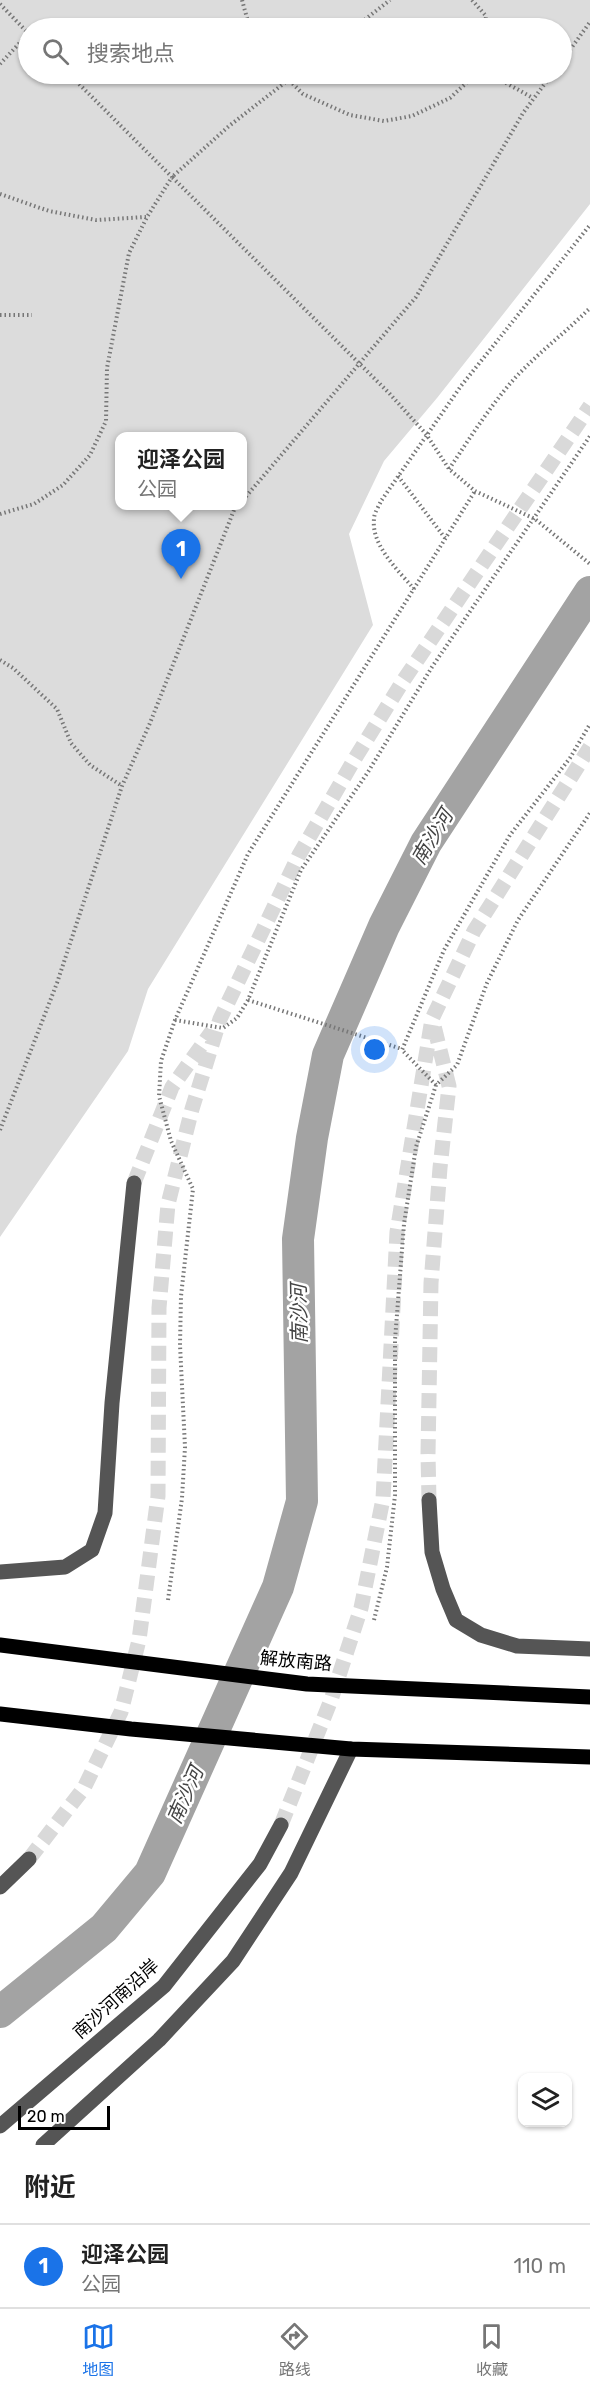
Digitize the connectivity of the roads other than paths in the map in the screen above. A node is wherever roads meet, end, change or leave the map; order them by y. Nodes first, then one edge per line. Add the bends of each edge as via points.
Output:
1 (134, 1183) tunnel mouth
2 (429, 1500) tunnel mouth
3 (0, 1572) edge
4 (0, 1644) edge
5 (590, 1649) edge
6 (590, 1697) edge
7 (0, 1713) edge
8 (351, 1749) junction
9 (590, 1757) edge
10 (281, 1825) tunnel mouth
11 (29, 1859) tunnel mouth
12 (0, 1887) edge
13 (0, 2126) edge
14 (43, 2145) edge

1 - 3 street via 105,1513 92,1550 65,1567
2 - 5 street via 432,1552 456,1620 481,1635 517,1646
4 - 6 main road, 解放南路 via 307,1684
7 - 8 main road
8 - 9 main road
8 - 14 street via 291,1873 233,1961 159,2040
10 - 13 street, 南沙河南沿岸 via 260,1864 164,1986
11 - 12 street

